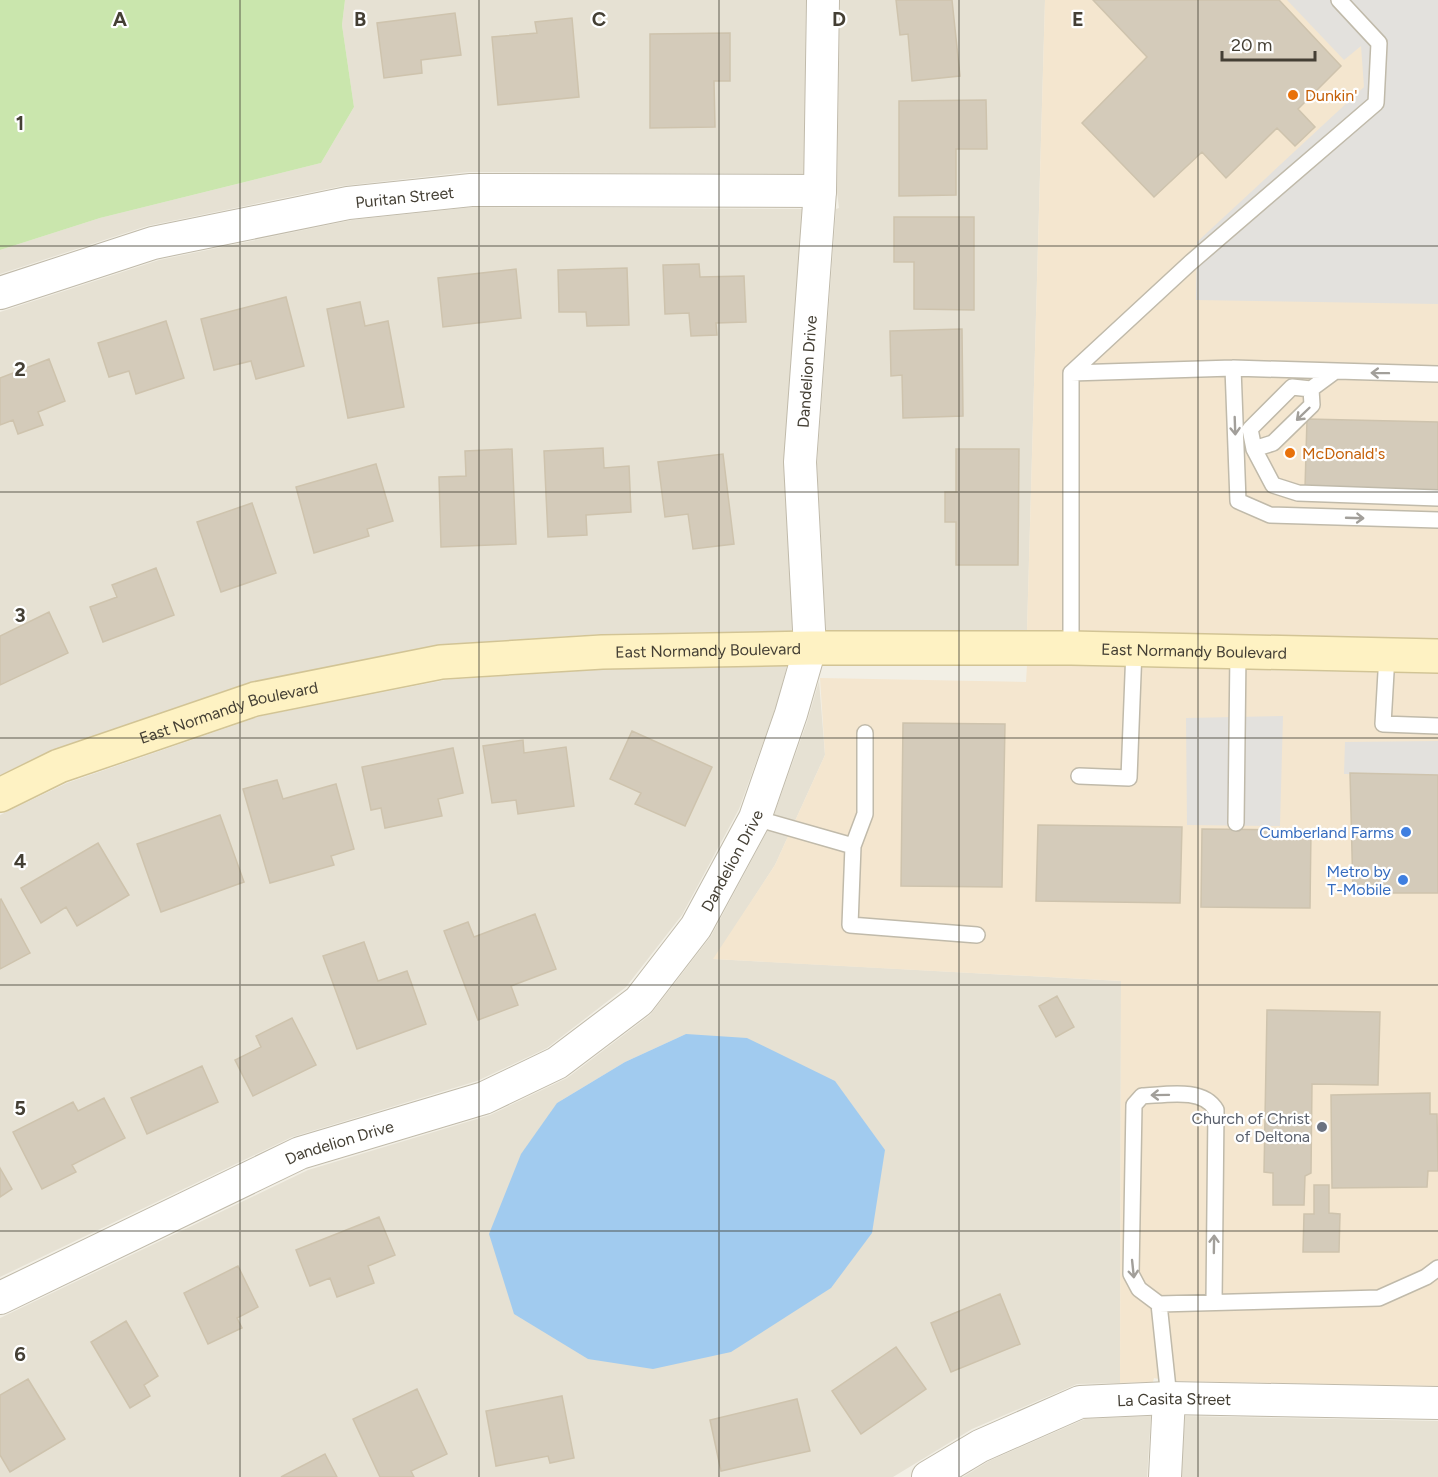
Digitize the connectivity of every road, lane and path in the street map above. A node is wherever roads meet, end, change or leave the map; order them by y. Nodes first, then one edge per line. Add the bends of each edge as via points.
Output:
1 (823, 0) edge
2 (1340, 0) edge
3 (820, 191) junction
4 (0, 293) edge
5 (1233, 368) junction
6 (1334, 372) junction
7 (1071, 373) junction
8 (1438, 374) edge
9 (1311, 389) junction
10 (1254, 449) junction
11 (1438, 498) edge
12 (1438, 520) edge
13 (810, 648) junction
14 (1071, 648) junction
15 (1134, 649) junction
16 (1238, 652) junction
17 (1387, 655) junction
18 (1438, 656) edge
19 (1438, 726) edge
20 (865, 733) dead end
21 (1079, 776) dead end
22 (0, 795) edge
23 (754, 818) junction
24 (1236, 823) dead end
25 (854, 846) junction
26 (977, 935) dead end
27 (1438, 1268) edge
28 (0, 1298) edge
29 (1214, 1302) junction
30 (1159, 1304) junction
31 (1169, 1398) junction
32 (1438, 1403) edge
33 (928, 1477) edge
34 (1164, 1477) edge

1 - 3 street, Dandelion Drive
2 - 7 lane via 1379,43 1376,103 1190,263
3 - 4 street, Puritan Street via 471,190 348,203 153,243
3 - 13 street, Dandelion Drive via 800,462
5 - 6 lane
5 - 7 lane
5 -> 12 lane via 1238,501 1270,515
8 -> 6 lane
6 - 9 lane
7 - 14 lane
9 -> 10 lane via 1312,405 1273,443
9 - 10 lane via 1292,387 1250,429
10 - 11 lane via 1273,485 1298,493
13 - 14 street, East Normandy Boulevard
13 - 22 street, East Normandy Boulevard via 602,652 441,663 255,699 59,766
13 - 23 street, Dandelion Drive
14 - 15 street, East Normandy Boulevard
15 - 16 street, East Normandy Boulevard
15 - 21 lane via 1129,778
16 - 17 street, East Normandy Boulevard
16 - 24 lane
17 - 18 street, East Normandy Boulevard
17 - 19 lane via 1383,724
20 - 25 lane via 865,814
23 - 25 lane
23 - 28 street, Dandelion Drive via 696,927 639,1000 557,1063 484,1098 300,1153
25 - 26 lane via 850,925
27 - 29 lane via 1379,1299
29 - 30 lane
29 -> 30 lane via 1216,1110 1197,1095 1142,1096 1134,1105 1131,1274 1139,1289
30 - 31 lane
31 - 32 street, La Casita Street
31 - 33 street, La Casita Street via 1080,1402 980,1446
31 - 34 street

